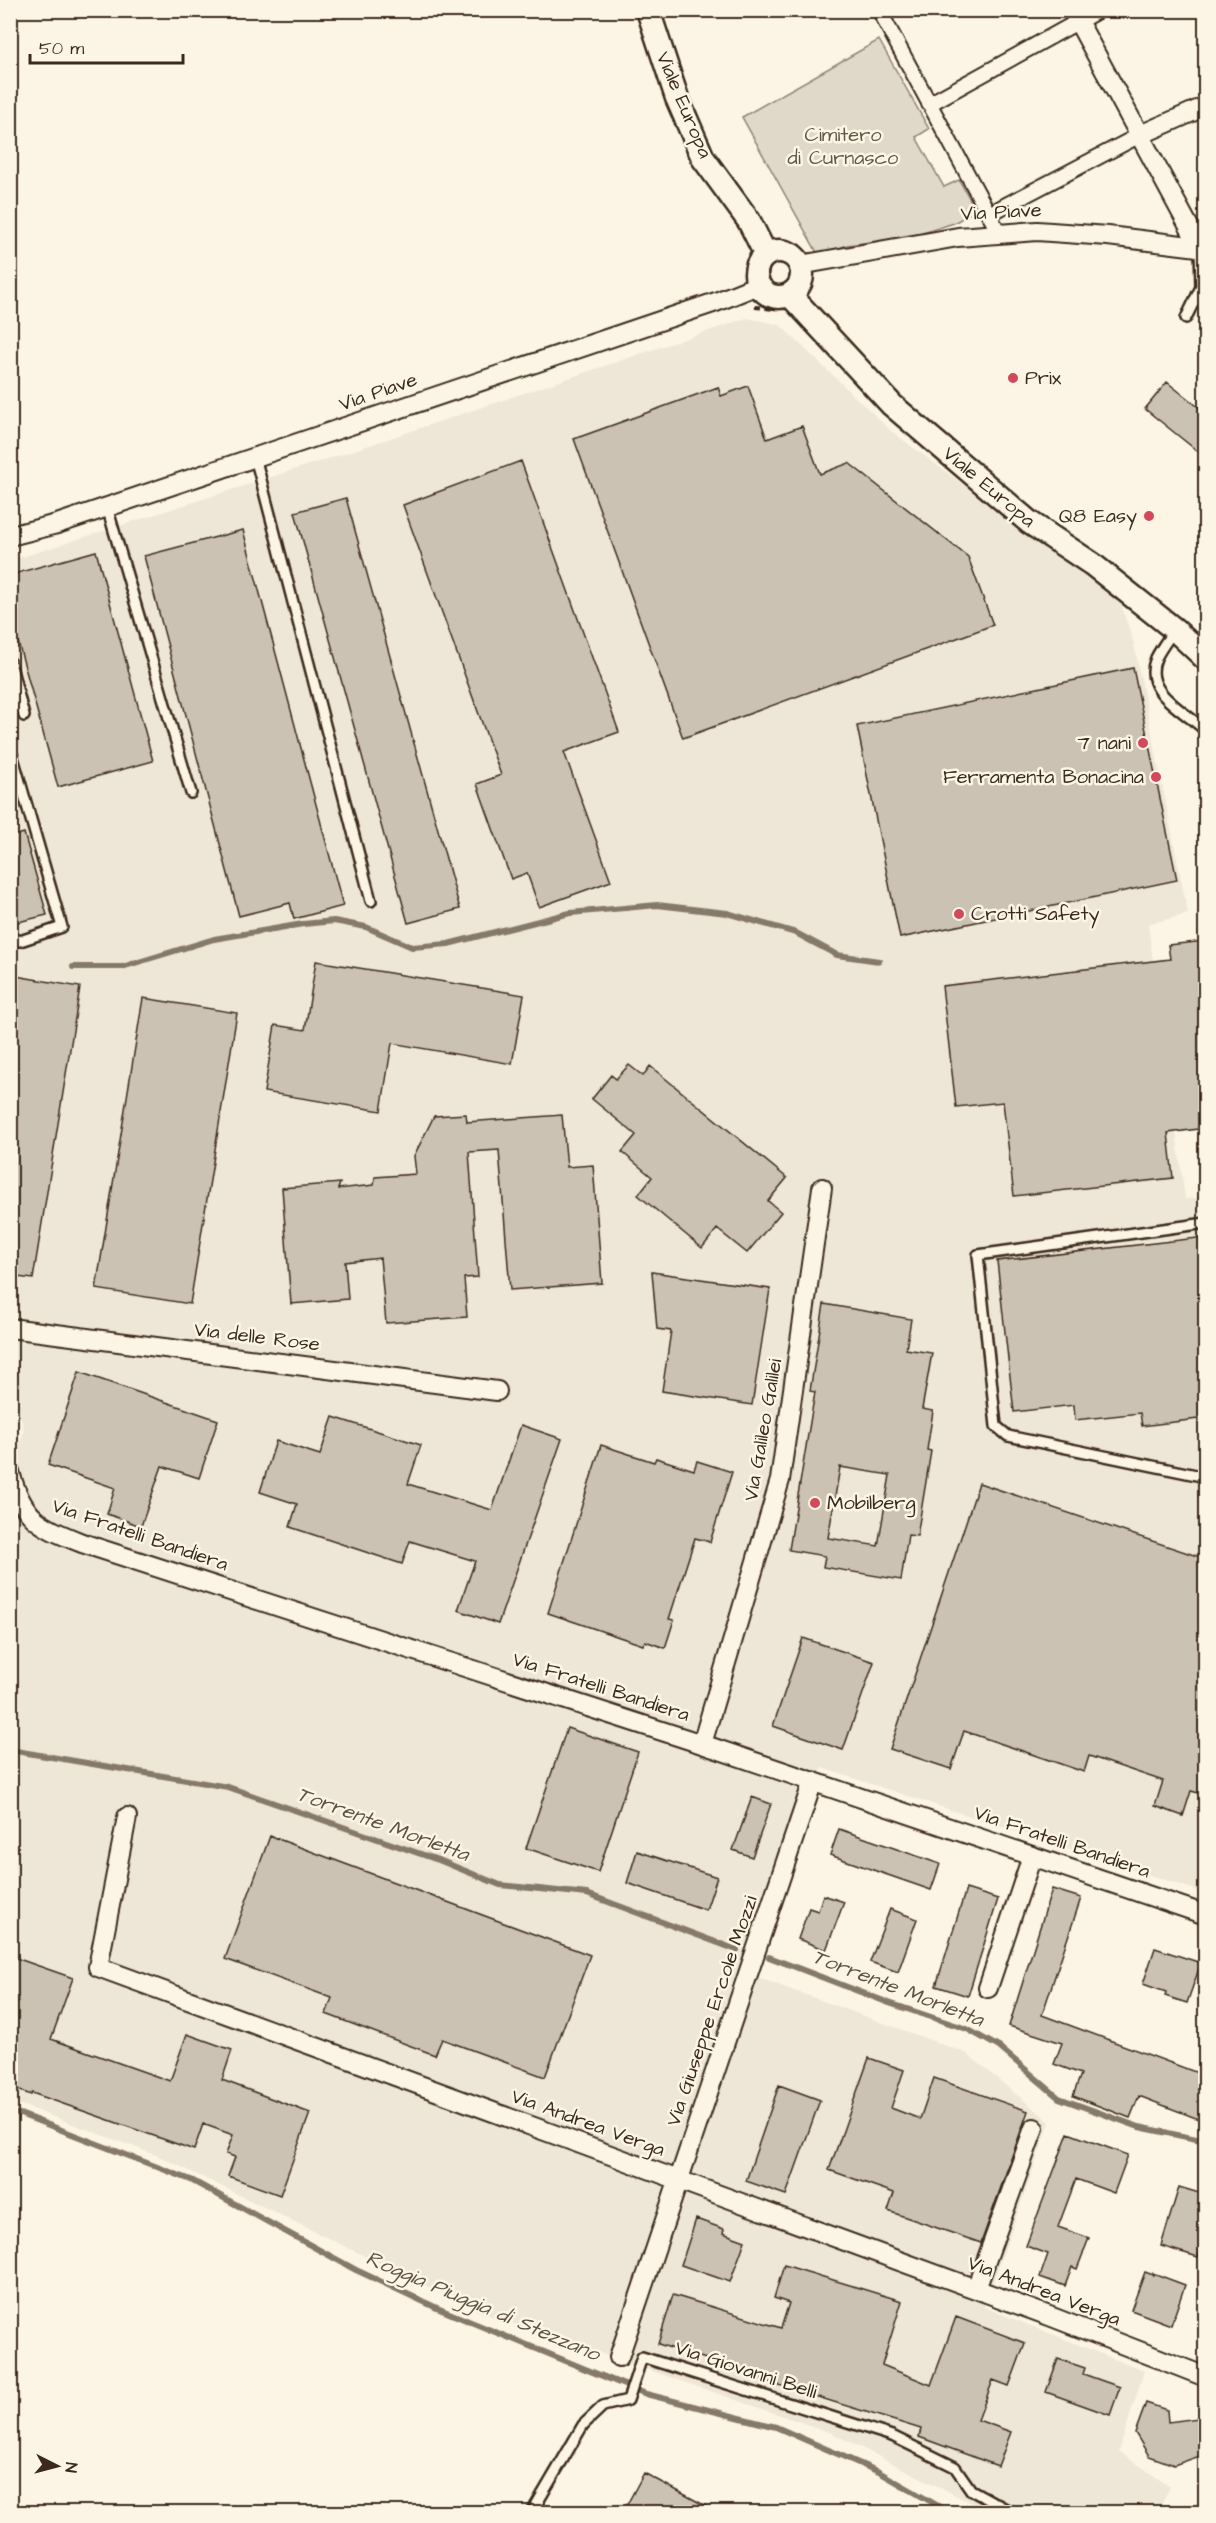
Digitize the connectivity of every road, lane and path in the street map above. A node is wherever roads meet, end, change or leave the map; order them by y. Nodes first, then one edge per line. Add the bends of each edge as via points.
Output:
1 (648, 10) edge
2 (879, 10) edge
3 (1099, 10) edge
4 (1075, 16) edge
5 (929, 104) junction
6 (1206, 106) edge
7 (1140, 135) junction
8 (989, 214) junction
9 (999, 233) junction
10 (1203, 248) edge
11 (766, 255) junction
12 (800, 265) junction
13 (758, 285) junction
14 (790, 295) junction
15 (1186, 318) dead end
16 (255, 457) junction
17 (107, 507) junction
18 (10, 536) edge
19 (1174, 629) junction
20 (1206, 659) edge
21 (10, 662) edge
22 (24, 716) dead end
23 (1206, 731) edge
24 (10, 747) edge
25 (191, 792) dead end
26 (371, 901) dead end
27 (10, 937) edge
28 (822, 1188) dead end
29 (1206, 1222) edge
30 (10, 1328) edge
31 (497, 1391) dead end
32 (10, 1472) edge
33 (1206, 1477) edge
34 (702, 1744) junction
35 (813, 1781) junction
36 (127, 1817) dead end
37 (1032, 1856) junction
38 (1206, 1915) edge
39 (988, 1988) dead end
40 (1034, 2128) dead end
41 (679, 2180) junction
42 (976, 2289) junction
43 (619, 2357) dead end
44 (1206, 2377) edge
45 (532, 2512) edge
46 (1011, 2512) edge

1 - 11 street, Viale Europa via 677,98 703,158 750,221
2 - 5 street
3 - 4 street
4 - 5 street
4 - 7 street
5 - 8 street
6 - 7 street
7 - 8 street
7 - 10 street
8 - 9 street
9 - 10 street, Via Piave via 1049,231
9 - 12 street, Via Piave
10 - 15 lane via 1201,287
11 - 12 street via 785,252
11 - 13 street via 757,266
12 - 14 street via 802,279
13 - 14 street via 776,298
13 - 16 street, Via Piave
14 - 19 street, Viale Europa via 892,405 1029,522 1092,564
16 - 17 street, Via Piave
16 - 26 lane
17 - 18 street, Via Piave
17 - 25 lane
19 - 20 street, Viale Europa
19 - 23 lane via 1155,660 1159,693
21 - 22 lane
24 - 27 lane via 62,927 20,941
28 - 34 street, Via Galileo Galilei via 780,1480
29 - 33 lane via 978,1255 996,1426 1008,1436
30 - 31 street, Via delle Rose
32 - 34 street, Via Fratelli Bandiera via 32,1519 82,1543
34 - 35 street, Via Fratelli Bandiera
35 - 37 street, Via Fratelli Bandiera
35 - 41 street, Via Giuseppe Ercole Mozzi
36 - 41 street, Via Andrea Verga via 98,1968
37 - 38 street, Via Fratelli Bandiera
37 - 39 street
40 - 42 street
41 - 42 street, Via Andrea Verga
41 - 43 street, Via Giuseppe Ercole Mozzi
42 - 44 street, Via Andrea Verga
45 - 46 lane, Via Giovanni Belli via 583,2425 603,2406 628,2400 642,2357 892,2436 955,2466 971,2490

